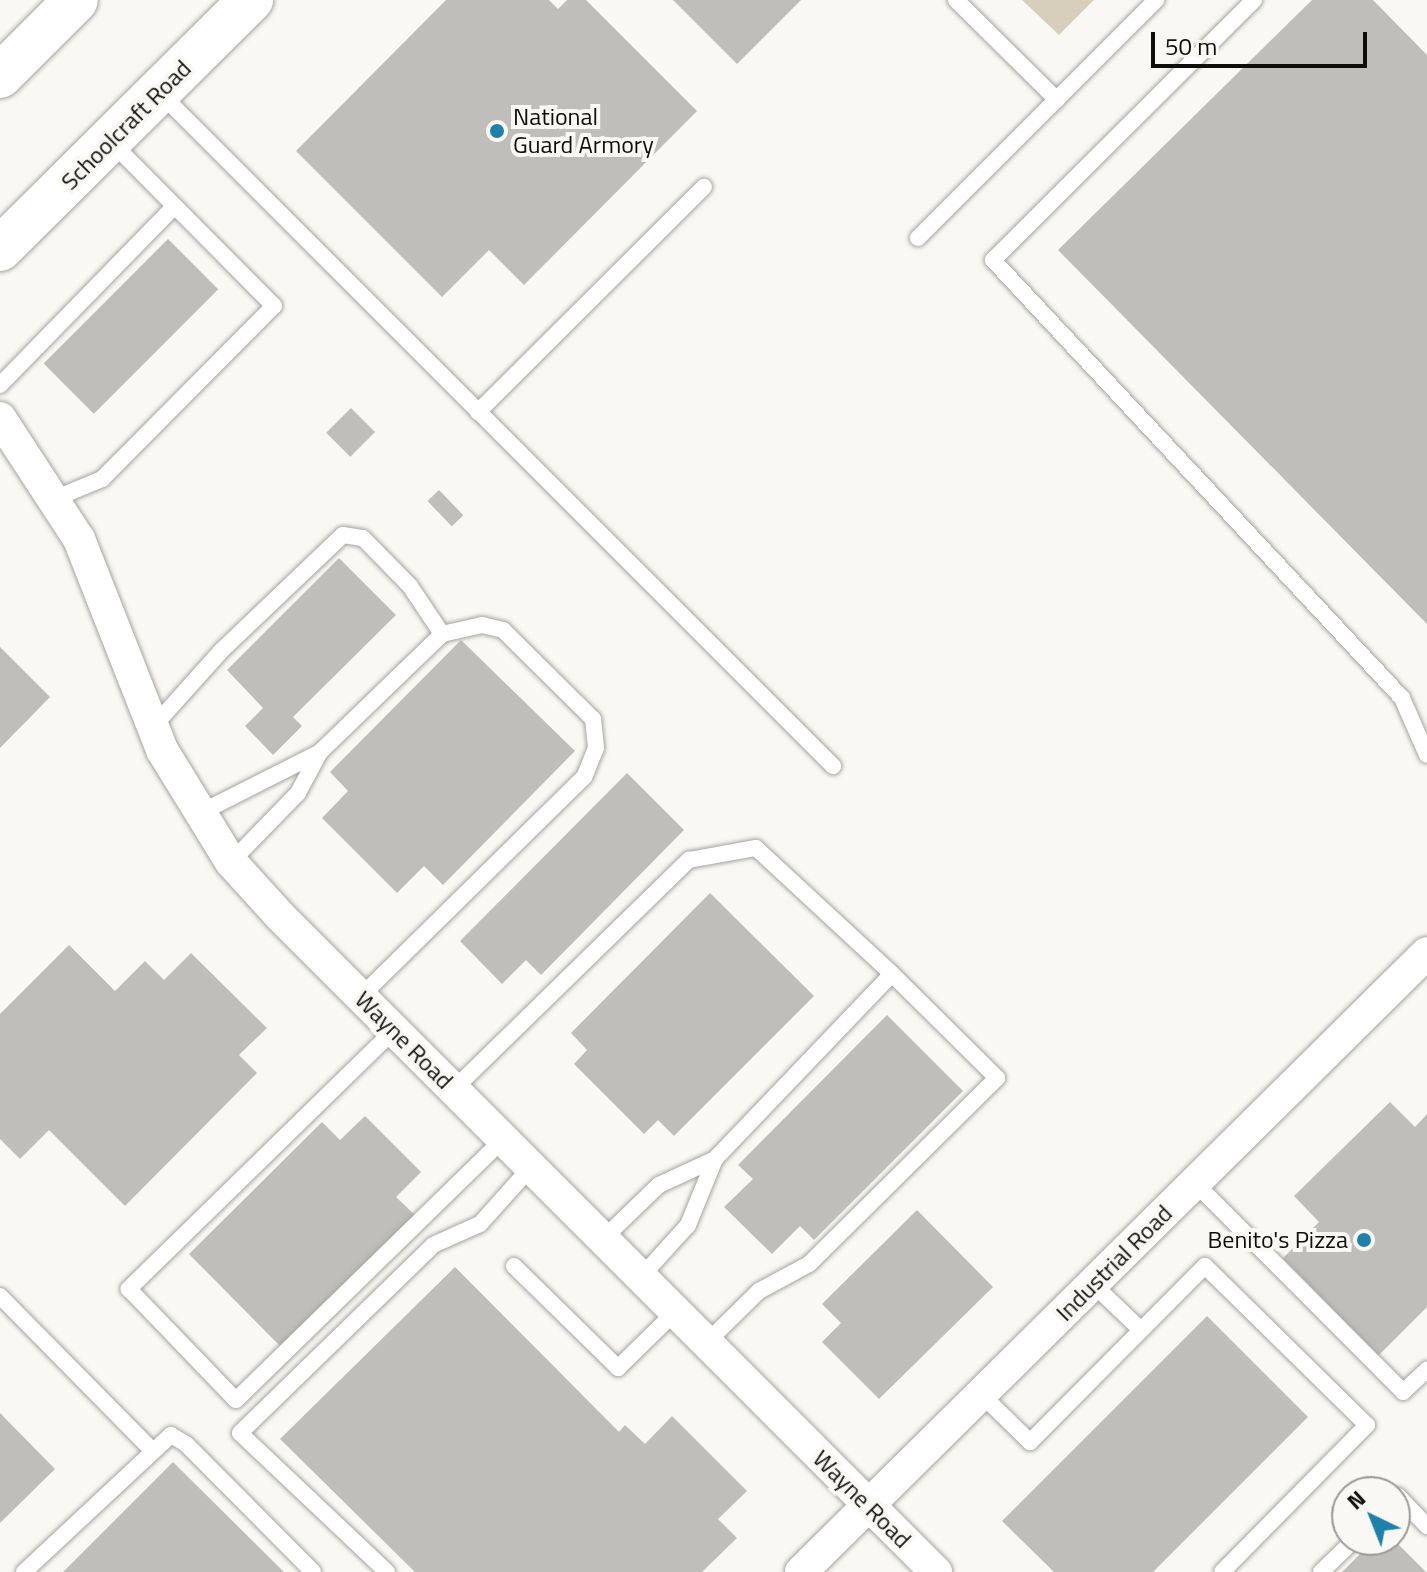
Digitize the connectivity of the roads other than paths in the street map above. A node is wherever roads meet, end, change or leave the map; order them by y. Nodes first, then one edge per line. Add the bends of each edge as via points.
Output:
1 (76, 0) edge
2 (251, 0) edge
3 (956, 0) edge
4 (1156, 0) edge
5 (1254, 0) edge
6 (0, 76) edge
7 (159, 92) junction
8 (1057, 100) junction
9 (110, 141) junction
10 (704, 187) dead end
11 (174, 207) junction
12 (918, 238) dead end
13 (0, 249) edge
14 (0, 385) edge
15 (478, 412) junction
16 (0, 418) edge
17 (56, 498) junction
18 (442, 634) junction
19 (152, 728) junction
20 (320, 752) junction
21 (1427, 755) edge
22 (833, 766) dead end
23 (198, 814) junction
24 (231, 862) junction
25 (1427, 953) edge
26 (892, 974) junction
27 (360, 997) junction
28 (394, 1030) junction
29 (453, 1090) junction
30 (503, 1139) junction
31 (715, 1159) junction
32 (531, 1167) junction
33 (1195, 1183) junction
34 (603, 1239) junction
35 (514, 1266) dead end
36 (641, 1277) junction
37 (1093, 1284) junction
38 (0, 1296) edge
39 (675, 1312) junction
40 (1141, 1330) junction
41 (706, 1343) junction
42 (1427, 1370) edge
43 (981, 1394) junction
44 (150, 1448) junction
45 (869, 1505) junction
46 (1411, 1509) edge
47 (1427, 1526) edge
48 (1338, 1556) edge
49 (24, 1572) edge
50 (313, 1572) edge
51 (387, 1572) edge
52 (801, 1572) edge
53 (936, 1572) edge
54 (1222, 1572) edge
55 (1321, 1572) edge

1 - 6 main road
2 - 7 main road, Schoolcraft Road
3 - 8 lane
4 - 8 lane
5 - 21 lane via 993,260 1402,698
7 - 9 main road, Schoolcraft Road
7 - 15 lane
8 - 12 lane
9 - 11 lane
9 - 13 main road, Schoolcraft Road
10 - 15 lane
11 - 14 lane
11 - 17 lane via 274,306 102,479
15 - 22 lane
16 - 17 street, Wayne Road
17 - 19 street, Wayne Road via 98,582
18 - 19 lane via 410,586 363,538 343,535 221,651
18 - 20 lane
18 - 27 lane via 482,625 503,630 593,719 596,748 584,777
19 - 23 street, Wayne Road
20 - 23 lane
20 - 24 lane via 298,793
23 - 24 street, Wayne Road
24 - 27 street, Wayne Road
25 - 33 street, Industrial Road
26 - 29 lane via 756,848 689,860
26 - 31 lane
26 - 41 lane via 997,1078 809,1264 759,1291
27 - 28 street, Wayne Road
28 - 29 street, Wayne Road
28 - 30 lane via 129,1289 236,1400
29 - 30 street, Wayne Road
30 - 32 street, Wayne Road
31 - 34 lane via 659,1185
31 - 36 lane via 688,1225
32 - 34 street, Wayne Road
32 - 51 lane via 480,1224 433,1245 240,1433
33 - 37 street, Industrial Road
33 - 42 lane via 1403,1392
34 - 36 street, Wayne Road
35 - 39 lane via 618,1368
36 - 39 street, Wayne Road
37 - 40 lane
37 - 43 street, Industrial Road
38 - 44 lane
39 - 41 street, Wayne Road
40 - 43 lane via 1030,1442
40 - 54 lane via 1205,1266 1367,1425
41 - 45 street, Wayne Road
43 - 45 street, Industrial Road
44 - 49 lane
44 - 50 lane via 171,1435 186,1444
45 - 52 street, Industrial Road
45 - 53 street, Wayne Road
46 - 47 lane
48 - 55 lane

